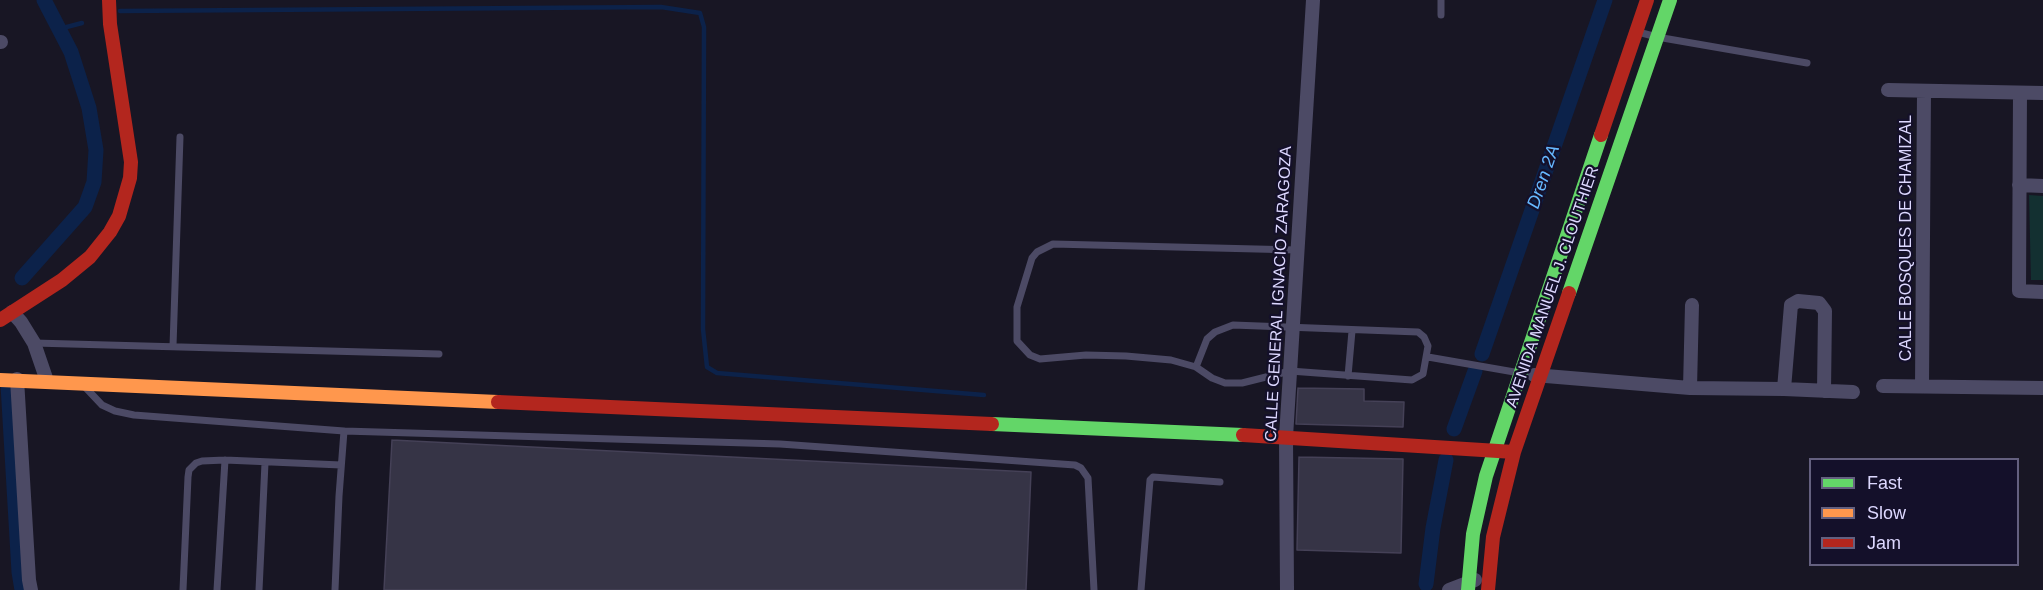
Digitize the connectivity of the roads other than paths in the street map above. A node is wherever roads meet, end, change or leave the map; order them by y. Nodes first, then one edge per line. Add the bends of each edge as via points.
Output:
1 (109, 0) edge
2 (1313, 0) edge
3 (1441, 0) edge
4 (1647, 0) edge
5 (1670, 0) edge
6 (1441, 15) dead end
7 (1636, 32) junction
8 (1657, 37) junction
9 (1807, 63) dead end
10 (1888, 90) dead end
11 (1924, 91) junction
12 (2020, 93) junction
13 (2043, 93) edge
14 (180, 136) dead end
15 (2019, 185) junction
16 (2043, 186) edge
17 (1297, 250) junction
18 (2043, 292) edge
19 (1692, 305) dead end
20 (6, 316) edge
21 (1294, 328) junction
22 (1352, 331) junction
23 (34, 343) junction
24 (173, 346) junction
25 (439, 354) dead end
26 (1428, 357) junction
27 (1196, 367) junction
28 (1290, 371) junction
29 (1520, 373) junction
30 (1348, 376) junction
31 (1540, 376) junction
32 (17, 379) junction
33 (0, 380) edge
34 (47, 381) junction
35 (81, 383) junction
36 (1883, 386) dead end
37 (1922, 386) junction
38 (1690, 388) junction
39 (2043, 388) edge
40 (1784, 389) junction
41 (1824, 391) junction
42 (1852, 392) dead end
43 (344, 431) junction
44 (1286, 438) junction
45 (1495, 449) junction
46 (1514, 452) junction
47 (225, 460) junction
48 (265, 463) junction
49 (341, 465) junction
50 (1220, 482) dead end
51 (1488, 583) edge
52 (1468, 586) edge
53 (31, 590) edge
54 (183, 590) edge
55 (218, 590) edge
56 (259, 590) edge
57 (335, 590) edge
58 (1094, 590) edge
59 (1142, 590) edge
60 (1287, 590) edge
61 (1449, 590) edge

1 - 20 main road via 131,162 126,196 110,232 90,257
2 - 17 street, CALLE GENERAL IGNACIO ZARAGOZA
3 - 6 lane
4 - 7 main road, AVENIDA MANUEL J. CLOUTHIER
5 - 8 main road, AVENIDA MANUEL J. CLOUTHIER
7 - 8 lane
7 - 29 main road, AVENIDA MANUEL J. CLOUTHIER
8 - 9 lane
8 - 31 main road, AVENIDA MANUEL J. CLOUTHIER
10 - 11 street
11 - 12 street
11 - 37 street, CALLE BOSQUES DE CHAMIZAL
12 - 13 street
12 - 15 street
14 - 24 lane
15 - 16 street
15 - 18 street via 2019,291
17 - 21 street, CALLE GENERAL IGNACIO ZARAGOZA
17 - 27 lane via 1053,244 1032,258 1017,307 1017,341 1030,355 1040,359 1126,356 1171,360
19 - 38 street
20 - 23 street via 21,322
21 - 22 lane
21 - 27 lane via 1233,325 1215,332
21 - 28 street, CALLE GENERAL IGNACIO ZARAGOZA
22 - 26 lane via 1418,332 1427,342
22 - 30 lane
23 - 24 lane
23 - 34 street
24 - 25 lane
26 - 29 lane
26 - 30 lane via 1423,374 1412,380
27 - 28 lane via 1225,383 1242,383
28 - 30 lane
28 - 44 street, CALLE GENERAL IGNACIO ZARAGOZA
29 - 31 street
29 - 45 main road, AVENIDA MANUEL J. CLOUTHIER
31 - 38 street
31 - 46 main road, AVENIDA MANUEL J. CLOUTHIER
32 - 33 main road
32 - 34 main road
32 - 53 street
34 - 35 main road
35 - 43 lane via 102,405 134,416
35 - 44 main road
36 - 37 street
37 - 39 street
38 - 40 street
40 - 41 street
40 - 41 street via 1791,305 1798,301 1819,303 1825,310
41 - 42 street
43 - 49 lane
43 - 58 lane via 780,444 1075,465 1088,478
44 - 45 main road
44 - 60 street, CALLE GENERAL IGNACIO ZARAGOZA
45 - 46 main road
45 - 52 main road, AVENIDA MANUEL J. CLOUTHIER via 1473,534
46 - 51 main road, AVENIDA MANUEL J. CLOUTHIER via 1493,537
47 - 48 lane
47 - 54 lane via 202,461 189,470
47 - 55 lane
48 - 49 lane
48 - 56 lane
49 - 57 lane
50 - 59 lane via 1153,477 1150,480
51 - 52 street
52 - 61 street

